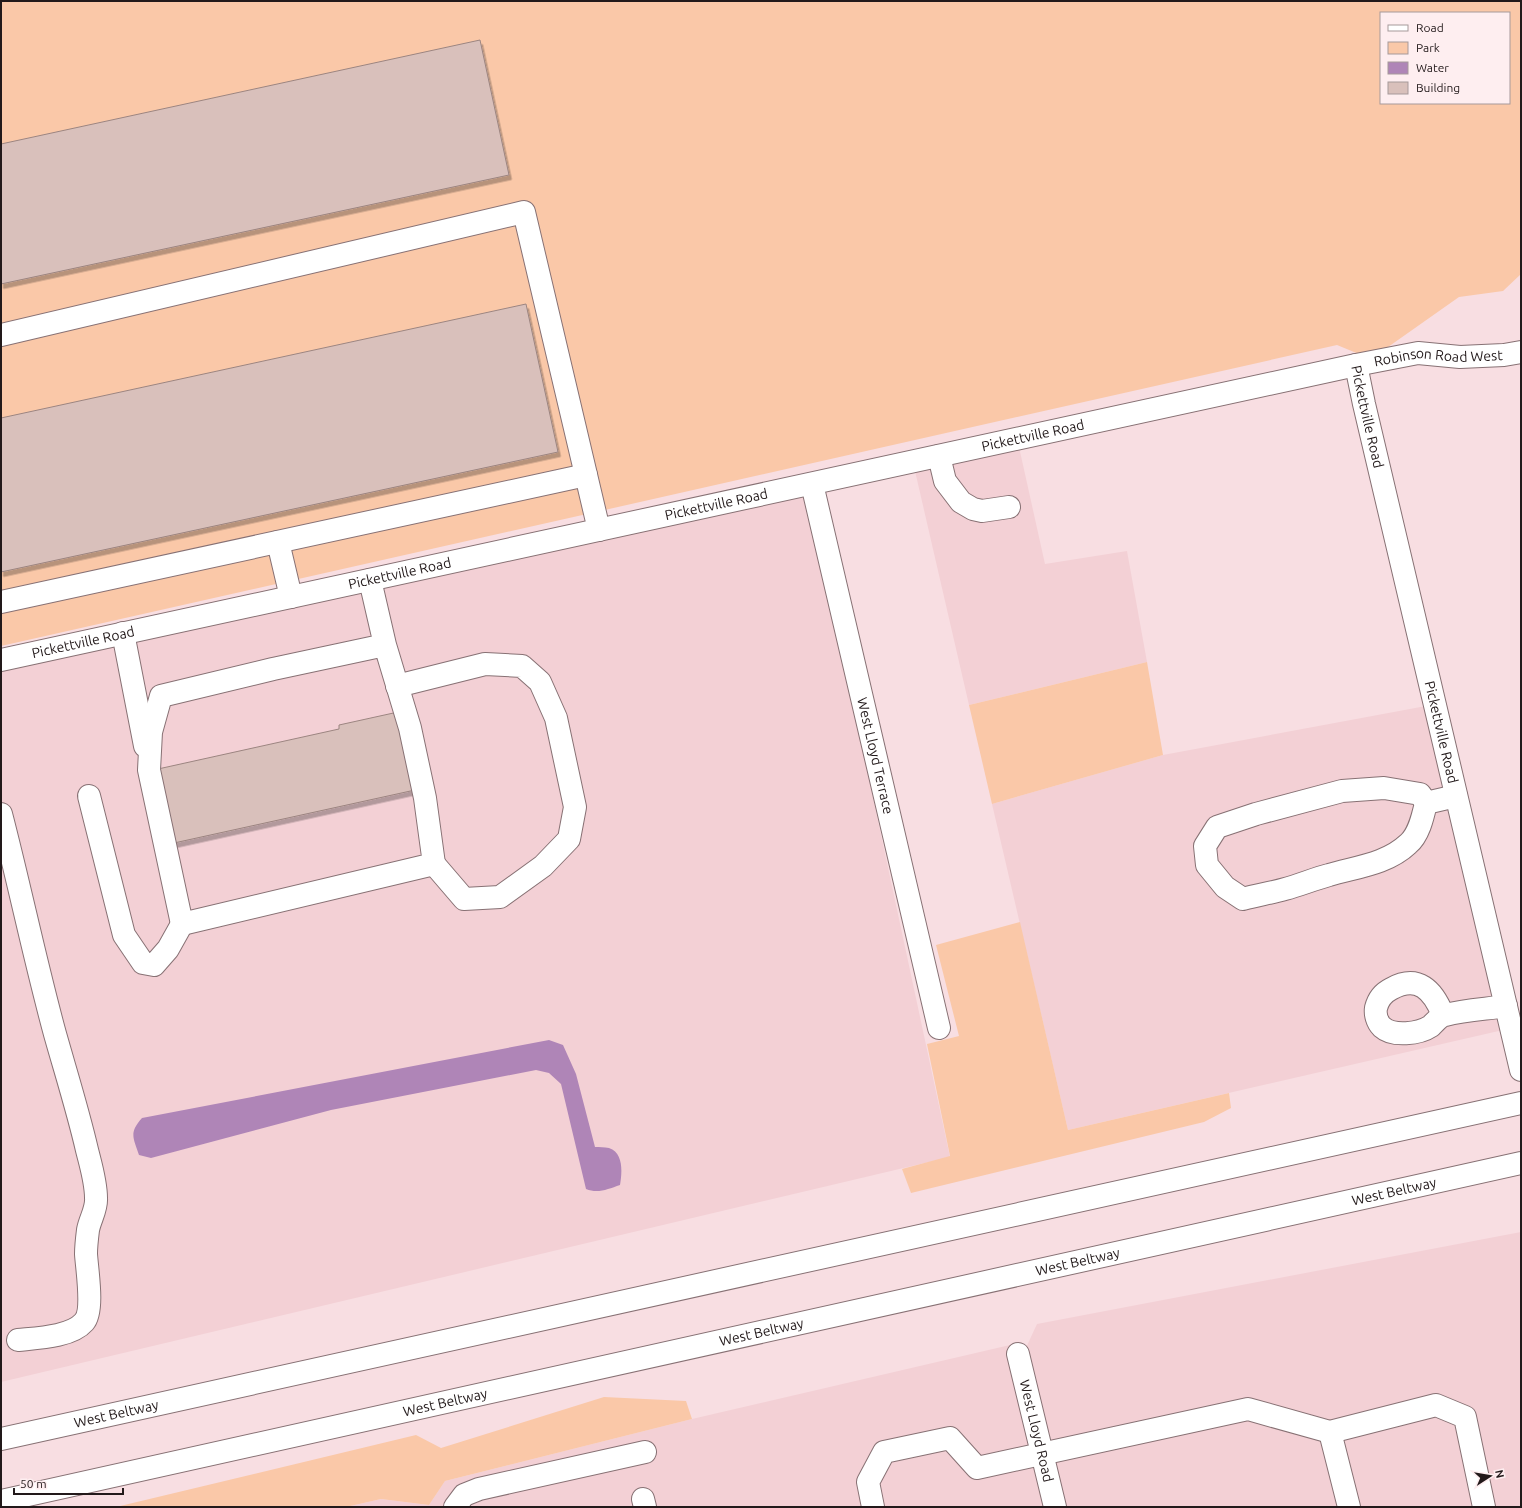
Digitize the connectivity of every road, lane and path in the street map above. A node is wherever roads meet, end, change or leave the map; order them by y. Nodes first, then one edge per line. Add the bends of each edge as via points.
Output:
1 (1, 335) edge
2 (1521, 352) edge
3 (1356, 365) junction
4 (938, 456) junction
5 (586, 475) junction
6 (812, 484) junction
7 (1009, 507) dead end
8 (599, 530) junction
9 (278, 542) junction
10 (370, 580) junction
11 (291, 597) junction
12 (1, 602) edge
13 (123, 633) junction
14 (385, 646) junction
15 (1, 660) edge
16 (397, 686) junction
17 (149, 764) junction
18 (89, 796) dead end
19 (1456, 796) junction
20 (1426, 803) junction
21 (1, 814) edge
22 (434, 864) junction
23 (182, 924) junction
24 (1506, 1006) junction
25 (1443, 1015) dead end
26 (939, 1028) dead end
27 (1521, 1070) edge
28 (1521, 1103) edge
29 (1521, 1162) edge
30 (18, 1340) dead end
31 (1018, 1354) dead end
32 (1330, 1432) junction
33 (1, 1439) edge
34 (645, 1452) dead end
35 (1041, 1453) junction
36 (1, 1500) edge
37 (455, 1507) edge
38 (873, 1507) edge
39 (1054, 1507) edge
40 (1349, 1507) edge
41 (1484, 1507) edge

1 - 5 main road via 524,212
2 - 3 main road, Robinson Road West via 1460,357 1418,353
3 - 4 main road, Pickettville Road
3 - 19 main road, Pickettville Road
4 - 6 main road, Pickettville Road
4 - 7 main road via 945,481 961,502 982,511
5 - 8 main road
5 - 9 main road
6 - 8 main road, Pickettville Road
6 - 26 main road, West Lloyd Terrace
8 - 10 main road, Pickettville Road
9 - 11 main road
9 - 12 main road
10 - 11 main road, Pickettville Road
10 - 14 main road
11 - 13 main road, Pickettville Road
13 - 15 main road, Pickettville Road
13 - 17 main road
14 - 16 main road
14 - 17 main road via 161,696 151,732
16 - 22 main road via 410,728 425,798
16 - 22 main road via 485,664 522,666 540,682 556,718 575,807 569,839 543,866 500,898 464,899
17 - 23 main road
18 - 23 main road via 124,935 143,963 154,965 168,949
19 - 20 main road
19 - 24 main road, Pickettville Road
20 - 20 main road via 1417,832 1409,844 1394,854 1286,889 1243,899 1225,887 1207,865 1205,846 1217,827 1256,814 1342,791 1384,788 1420,794
21 - 30 main road via 55,1033 82,1127 96,1198 86,1249 90,1297 85,1322 72,1331 61,1334
22 - 23 main road
24 - 25 main road
24 - 27 main road, Pickettville Road
28 - 33 main road, West Beltway
29 - 36 main road, West Beltway
31 - 35 main road, West Lloyd Road
32 - 35 main road via 1248,1410
32 - 40 main road
32 - 41 main road via 1436,1405 1465,1417
34 - 37 main road via 479,1489 464,1495
35 - 38 main road via 978,1468 950,1438 884,1452 868,1482
35 - 39 main road, West Lloyd Road

